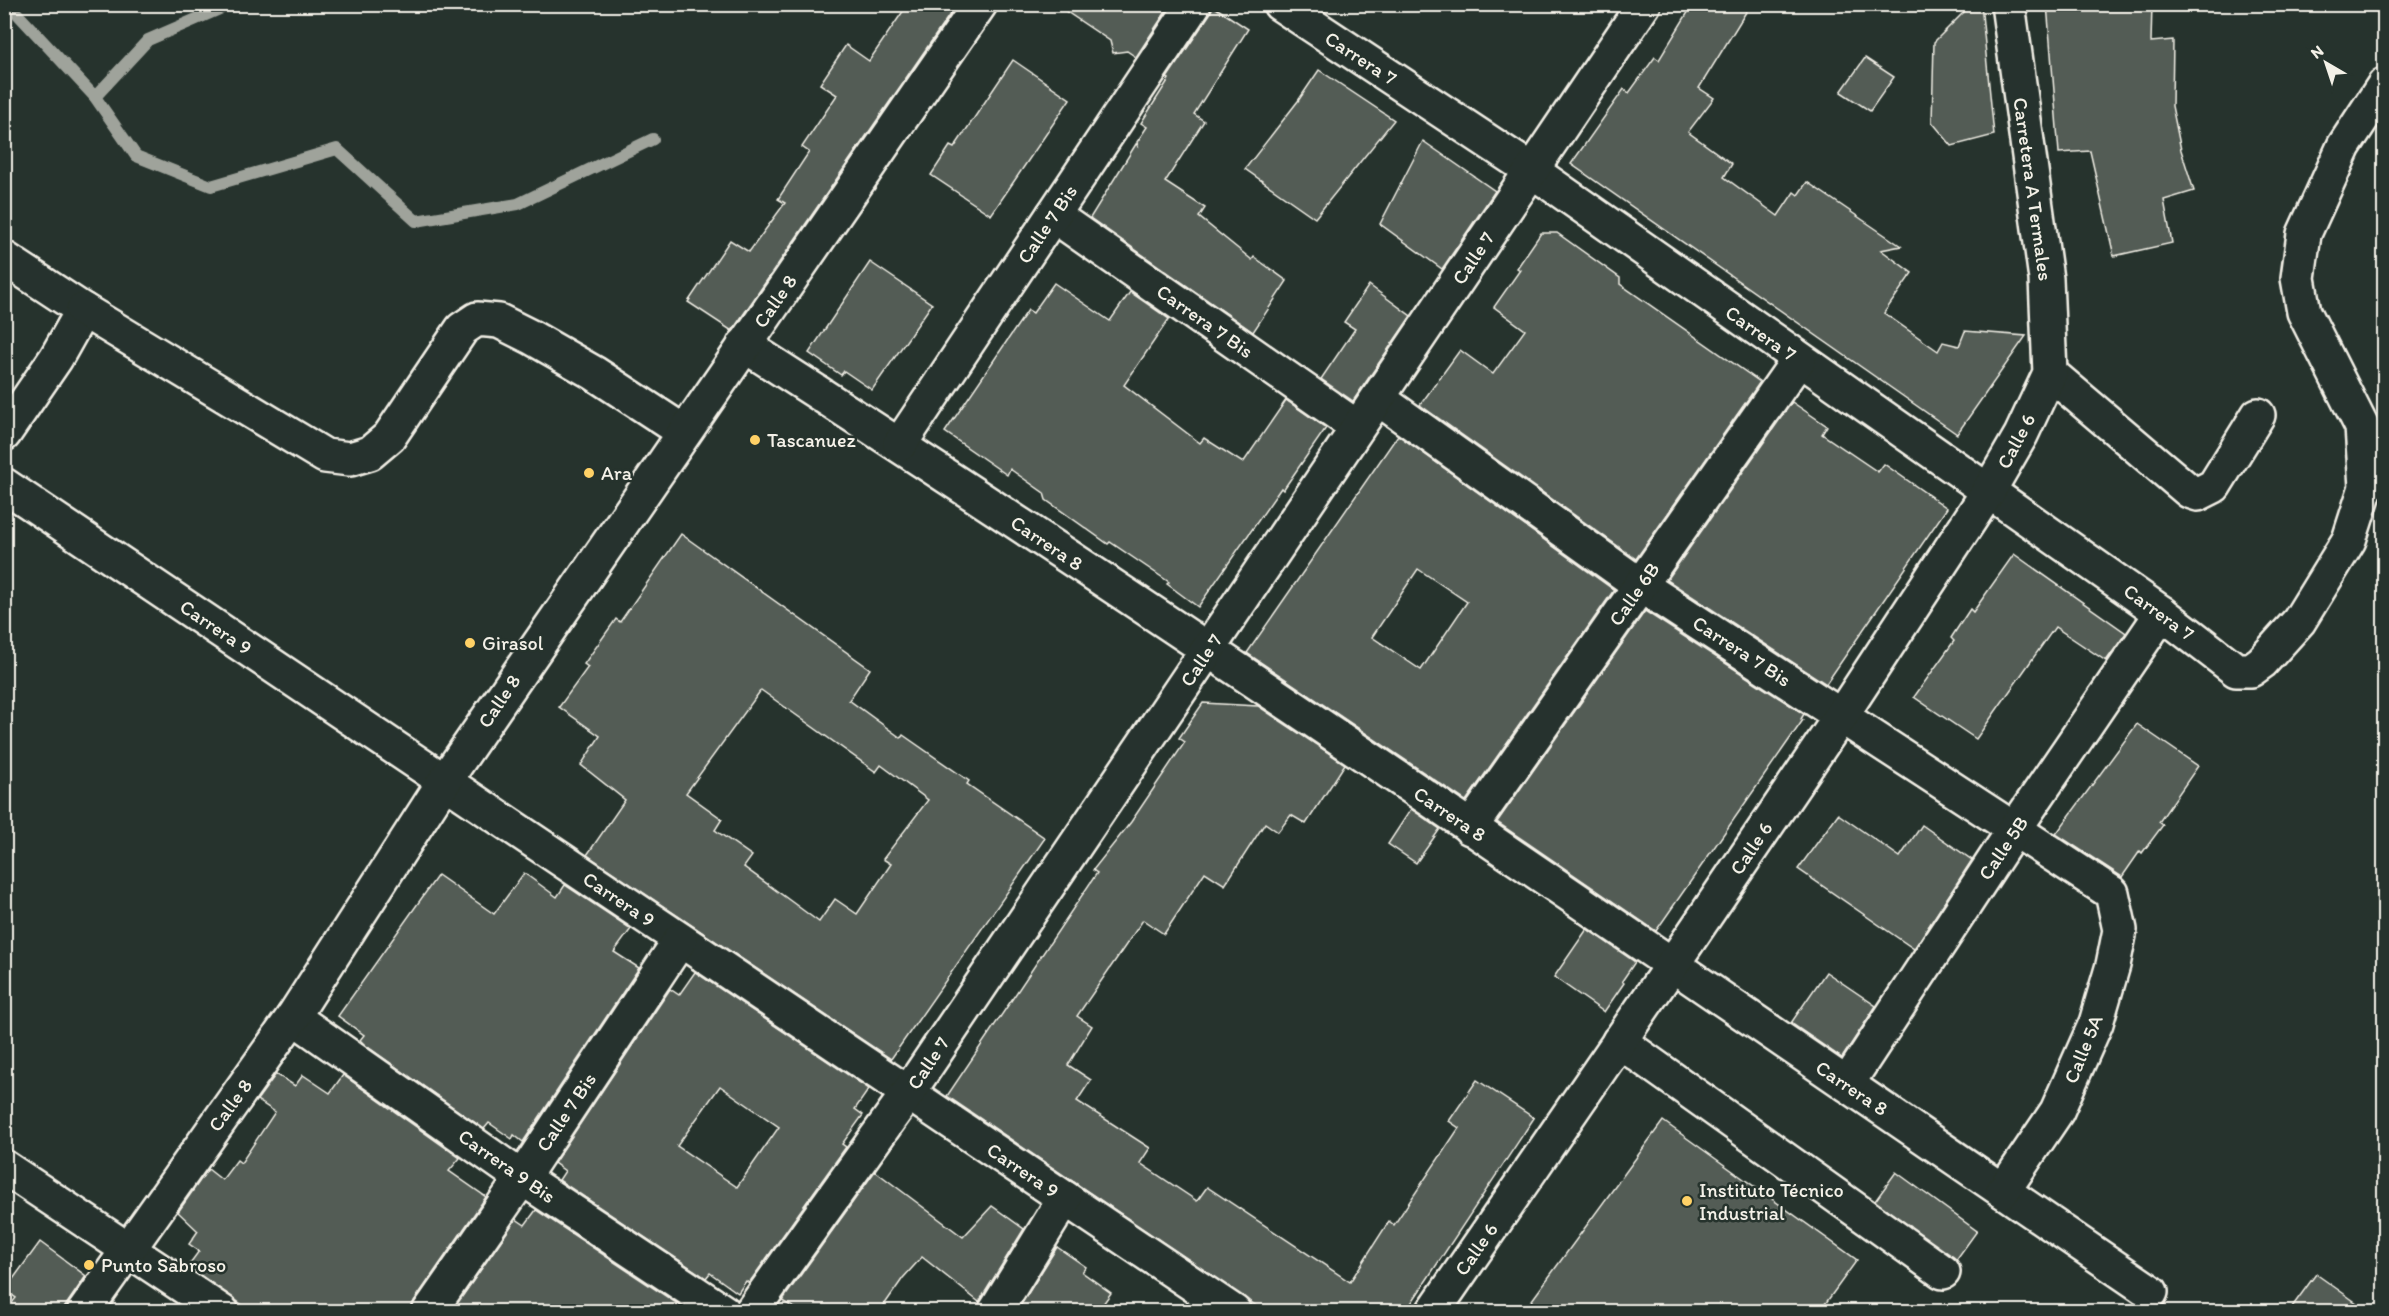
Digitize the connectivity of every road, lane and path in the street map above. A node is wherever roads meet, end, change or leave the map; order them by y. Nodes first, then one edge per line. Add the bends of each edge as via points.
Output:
1 (980, 4) edge
2 (1194, 4) edge
3 (1280, 4) edge
4 (1644, 4) edge
5 (2008, 4) edge
6 (2385, 85) edge
7 (1531, 170) junction
8 (1053, 214) junction
9 (4, 258) edge
10 (83, 310) junction
11 (744, 345) junction
12 (1799, 359) junction
13 (2050, 374) junction
14 (1378, 399) junction
15 (2258, 415) dead end
16 (1357, 427) junction
17 (684, 432) junction
18 (4, 434) edge
19 (900, 444) junction
20 (4, 485) edge
21 (1988, 492) junction
22 (1640, 585) junction
23 (2162, 613) junction
24 (1208, 650) junction
25 (1841, 716) junction
26 (444, 782) junction
27 (1470, 828) junction
28 (2014, 830) junction
29 (2112, 893) joint
30 (681, 940) junction
31 (1672, 965) junction
32 (293, 1017) junction
33 (1619, 1041) junction
34 (1847, 1084) junction
35 (908, 1093) junction
36 (4, 1167) edge
37 (522, 1178) junction
38 (2003, 1191) junction
39 (1065, 1198) junction
40 (128, 1247) junction
41 (1943, 1272) dead end
42 (2151, 1292) dead end
43 (84, 1311) edge
44 (222, 1311) edge
45 (429, 1311) edge
46 (724, 1311) edge
47 (751, 1311) edge
48 (995, 1311) edge
49 (1234, 1311) edge
50 (1433, 1311) edge

1 - 11 street, Calle 8
2 - 8 street, Calle 7 Bis
3 - 7 street, Carrera 7
4 - 7 street, Calle 7
5 - 13 street, Carretera A Termales via 2046,279
6 - 23 street, Carrera 7 via 2344,146 2304,234 2298,278 2304,312 2362,427 2366,487 2349,540 2300,621 2251,669 2236,670
7 - 12 street, Carrera 7
7 - 14 street, Calle 7
8 - 16 street, Carrera 7 Bis
8 - 19 street, Calle 7 Bis
9 - 10 street
10 - 17 street via 325,456 350,459 370,453 389,437 462,329 477,319 499,321 531,337
10 - 18 street via 56,358
11 - 17 street, Calle 8
11 - 19 street, Carrera 8
12 - 21 street, Carrera 7
12 - 22 street, Calle 6B
13 - 15 street via 2189,491 2198,494 2214,486
13 - 21 street, Calle 6
14 - 16 street, Calle 7
14 - 22 street, Carrera 7 Bis
16 - 24 street, Calle 7
17 - 26 street, Calle 8
19 - 24 street, Carrera 8
20 - 26 street, Carrera 9
21 - 23 street, Carrera 7
21 - 25 street, Calle 6
22 - 25 street, Carrera 7 Bis
22 - 27 street, Calle 6B
23 - 28 street, Calle 5B
24 - 27 street, Carrera 8
24 - 35 street, Calle 7
25 - 28 street, Carrera 7 Bis
25 - 31 street, Calle 6
26 - 30 street, Carrera 9
26 - 32 street, Calle 8
27 - 31 street, Carrera 8
28 - 29 street, Carrera 7 Bis
28 - 34 street, Calle 5B
29 - 38 street, Calle 5A via 2120,930 2096,1023 2057,1111
30 - 35 street, Carrera 9
30 - 37 street, Calle 7 Bis
31 - 33 street, Calle 6
31 - 34 street, Carrera 8
32 - 37 street, Carrera 9 Bis
32 - 40 street, Calle 8
33 - 41 street
33 - 50 street, Calle 6
34 - 38 street, Carrera 8
35 - 39 street, Carrera 9
35 - 47 street, Calle 7
36 - 40 street
37 - 45 street, Calle 7 Bis
37 - 46 street, Carrera 9 Bis
38 - 42 street, Carrera 8
39 - 48 street
39 - 49 street, Carrera 9
40 - 43 street, Calle 8
40 - 44 street

